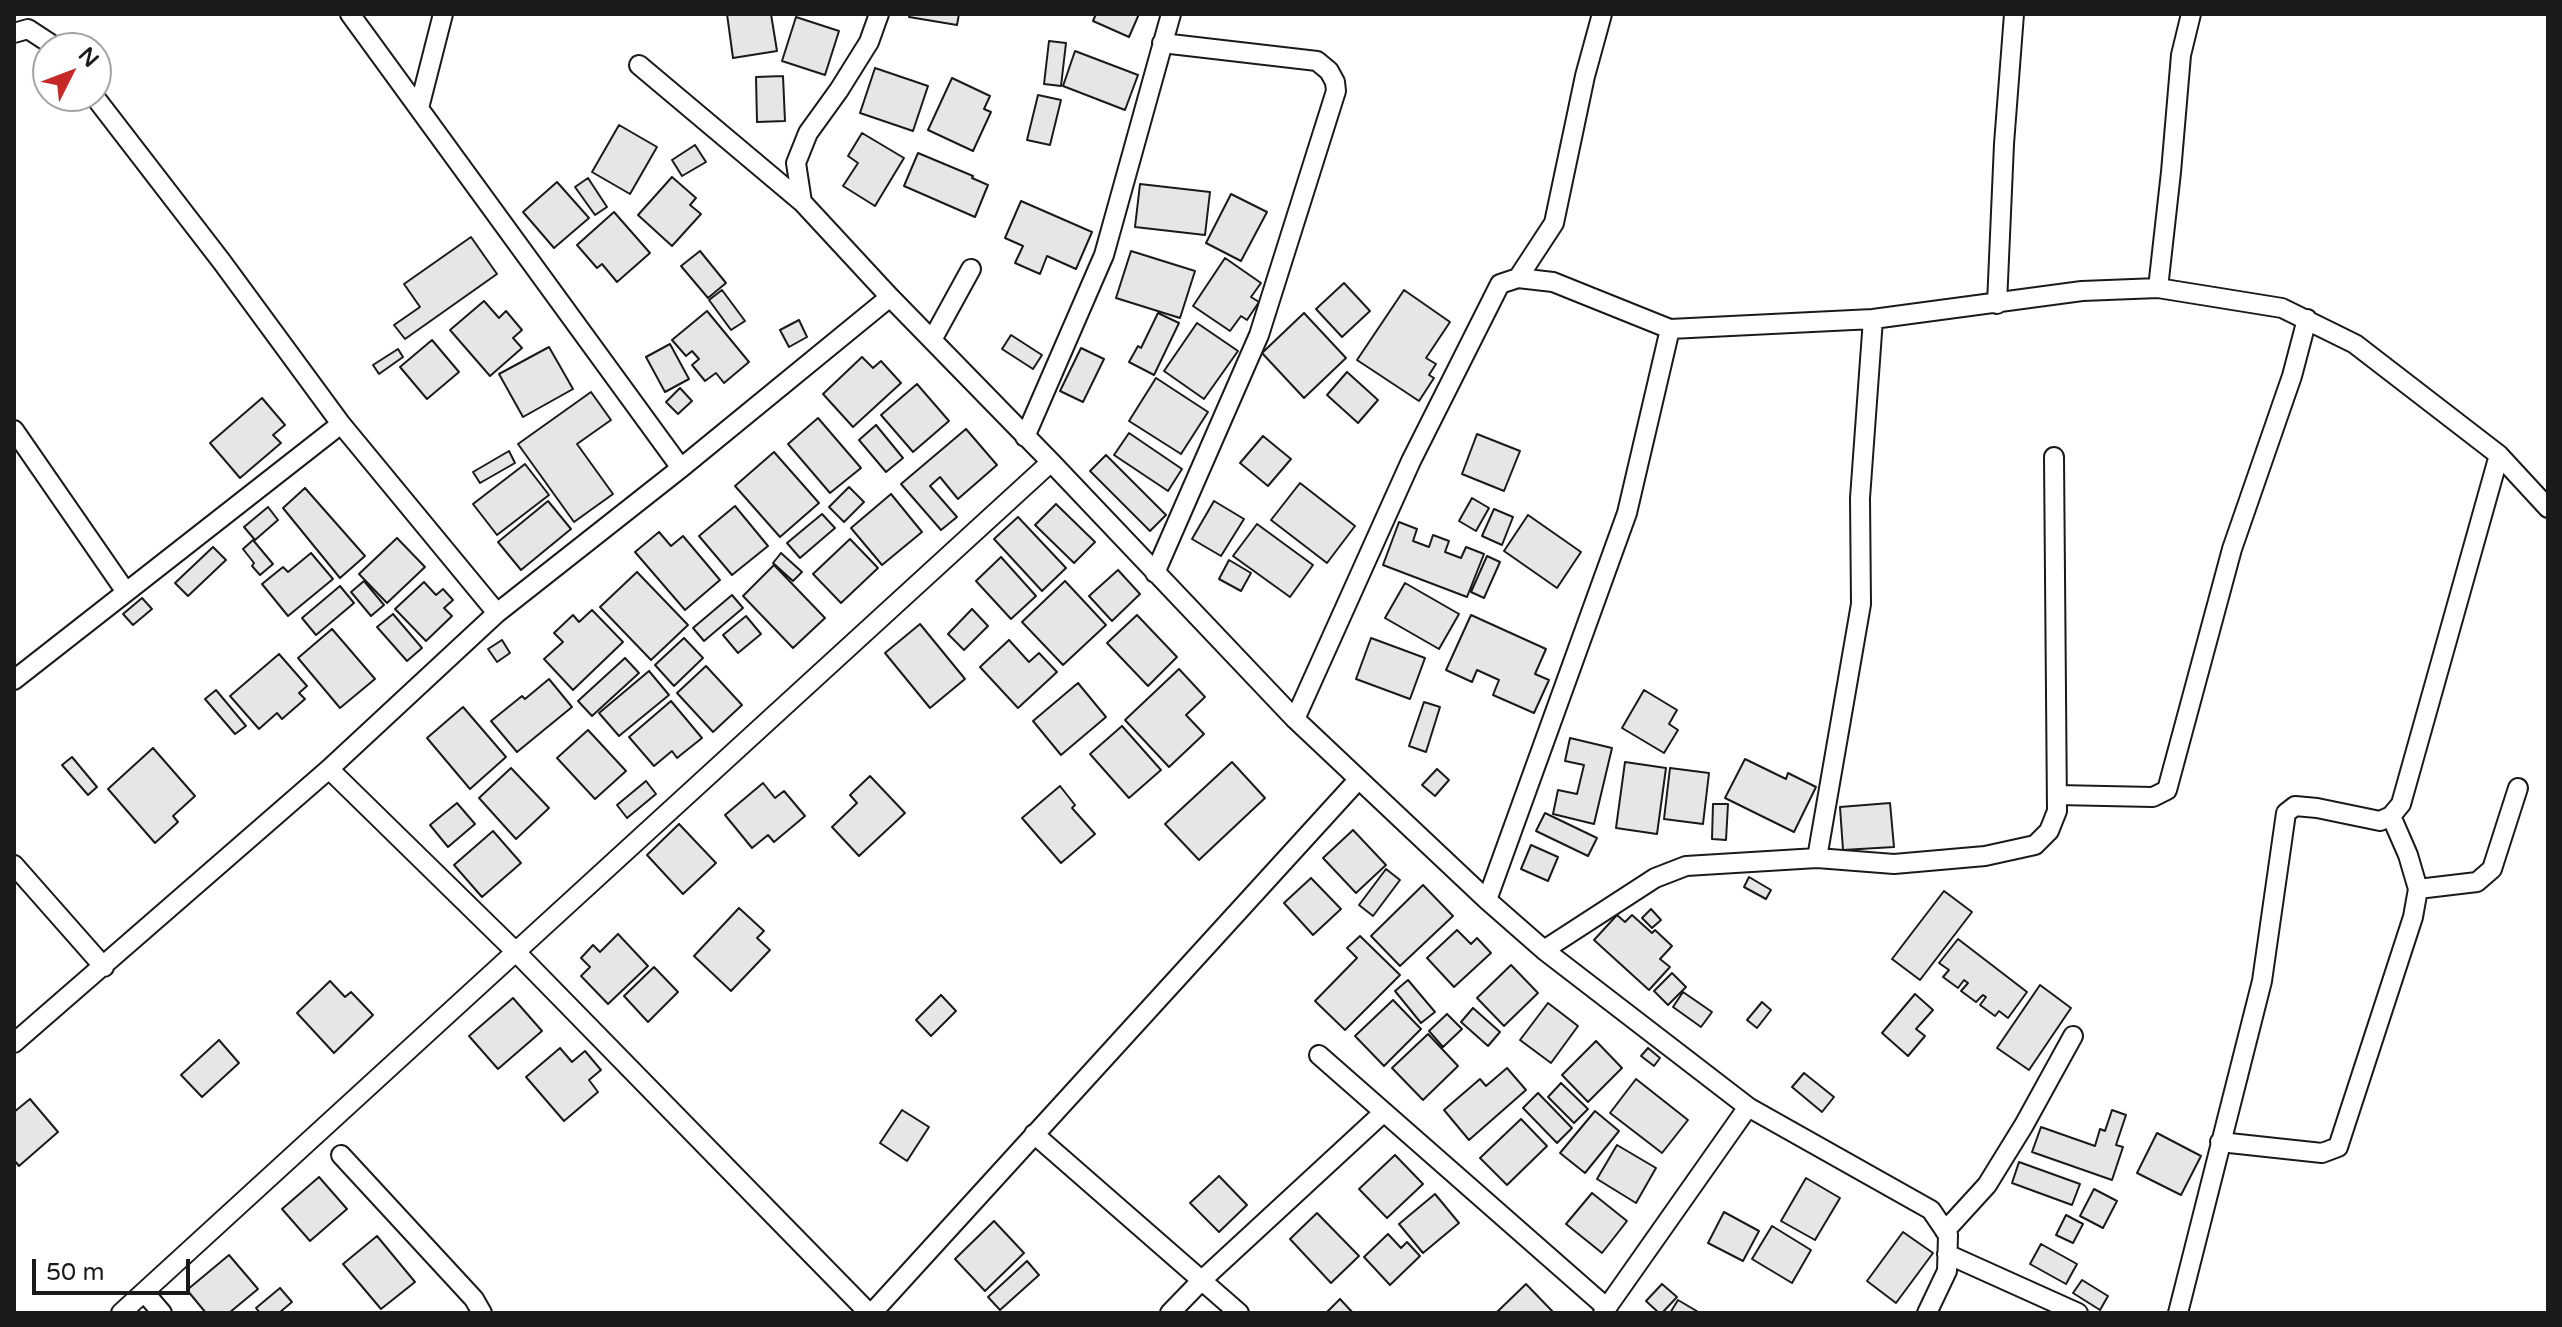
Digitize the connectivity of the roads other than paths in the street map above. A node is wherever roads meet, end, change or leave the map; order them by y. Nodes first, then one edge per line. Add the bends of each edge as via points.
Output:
1 (41, 14) edge
2 (350, 14) edge
3 (443, 14) edge
4 (879, 14) edge
5 (1171, 14) edge
6 (1602, 14) edge
7 (2014, 14) edge
8 (2191, 14) edge
9 (21, 31) edge
10 (1162, 43) junction
11 (639, 65) dead end
12 (419, 108) junction
13 (106, 112) edge
14 (802, 202) junction
15 (971, 269) dead end
16 (1518, 278) junction
17 (2158, 288) junction
18 (890, 297) junction
19 (1997, 304) junction
20 (1873, 319) junction
21 (2307, 319) junction
22 (1670, 329) junction
23 (932, 340) junction
24 (341, 424) junction
25 (14, 430) edge
26 (1025, 437) junction
27 (2499, 455) junction
28 (2054, 457) dead end
29 (1051, 462) junction
30 (681, 468) junction
31 (2548, 508) edge
32 (1155, 573) junction
33 (126, 592) junction
34 (497, 613) junction
35 (14, 680) edge
36 (1295, 719) junction
37 (329, 769) junction
38 (1358, 780) junction
39 (2518, 788) dead end
40 (2057, 795) junction
41 (2391, 816) junction
42 (1817, 858) junction
43 (14, 865) edge
44 (2418, 889) junction
45 (1487, 900) junction
46 (1544, 950) junction
47 (515, 951) junction
48 (104, 967) junction
49 (2073, 1036) dead end
50 (14, 1043) edge
51 (1319, 1055) dead end
52 (1748, 1107) junction
53 (1384, 1112) junction
54 (1034, 1134) junction
55 (2220, 1142) junction
56 (341, 1155) dead end
57 (1945, 1231) junction
58 (1947, 1254) junction
59 (1202, 1280) junction
60 (144, 1292) junction
61 (1605, 1311) edge
62 (121, 1313) edge
63 (162, 1313) edge
64 (482, 1313) edge
65 (870, 1313) edge
66 (1170, 1313) edge
67 (1239, 1313) edge
68 (1927, 1313) edge
69 (2078, 1313) edge
70 (2178, 1313) edge

1 - 9 street
2 - 12 street
3 - 12 street
4 - 14 street via 869,42 808,133 796,163
5 - 10 street
6 - 16 street via 1554,223
7 - 19 street
8 - 17 street via 2181,55
10 - 26 street via 1104,255
10 - 32 street via 1317,61 1329,71 1336,91 1259,335
11 - 14 street
12 - 30 street
13 - 24 street
14 - 18 street
15 - 23 street
16 - 22 street via 1553,282
16 - 36 street via 1500,284 1472,338
17 - 19 street via 2082,291
17 - 21 street via 2282,308
18 - 23 street
18 - 30 street
19 - 20 street
20 - 22 street
20 - 42 street via 1860,498 1861,604
21 - 27 street via 2355,344
21 - 40 street via 2232,549 2167,790 2153,797
22 - 45 street via 1627,513
23 - 26 street
24 - 33 street
24 - 34 street
25 - 33 street
26 - 29 street
27 - 31 street
27 - 41 street via 2401,804
28 - 40 street
29 - 32 street
29 - 47 street
30 - 34 street
32 - 36 street
33 - 35 street
34 - 37 street
36 - 38 street
37 - 47 street
37 - 48 street
38 - 45 street
38 - 54 street
39 - 44 street via 2492,869 2477,882
40 - 42 street via 2049,831 2035,845 1985,856 1894,864
41 - 44 street
41 - 55 street via 2380,821 2295,806 2286,813 2262,981
42 - 46 street via 1671,870
43 - 48 street
44 - 55 street via 2338,1147 2322,1153
45 - 46 street
46 - 52 street
47 - 60 street
47 - 65 street
48 - 50 street
49 - 57 street via 1987,1185
51 - 53 street
52 - 57 street via 1931,1210
52 - 61 street
53 - 59 street
53 - 61 street
54 - 59 street
54 - 65 street
55 - 70 street
56 - 64 street
57 - 58 street
58 - 68 street via 1947,1271
58 - 69 street
59 - 66 street
59 - 67 street
60 - 62 street
60 - 63 street

